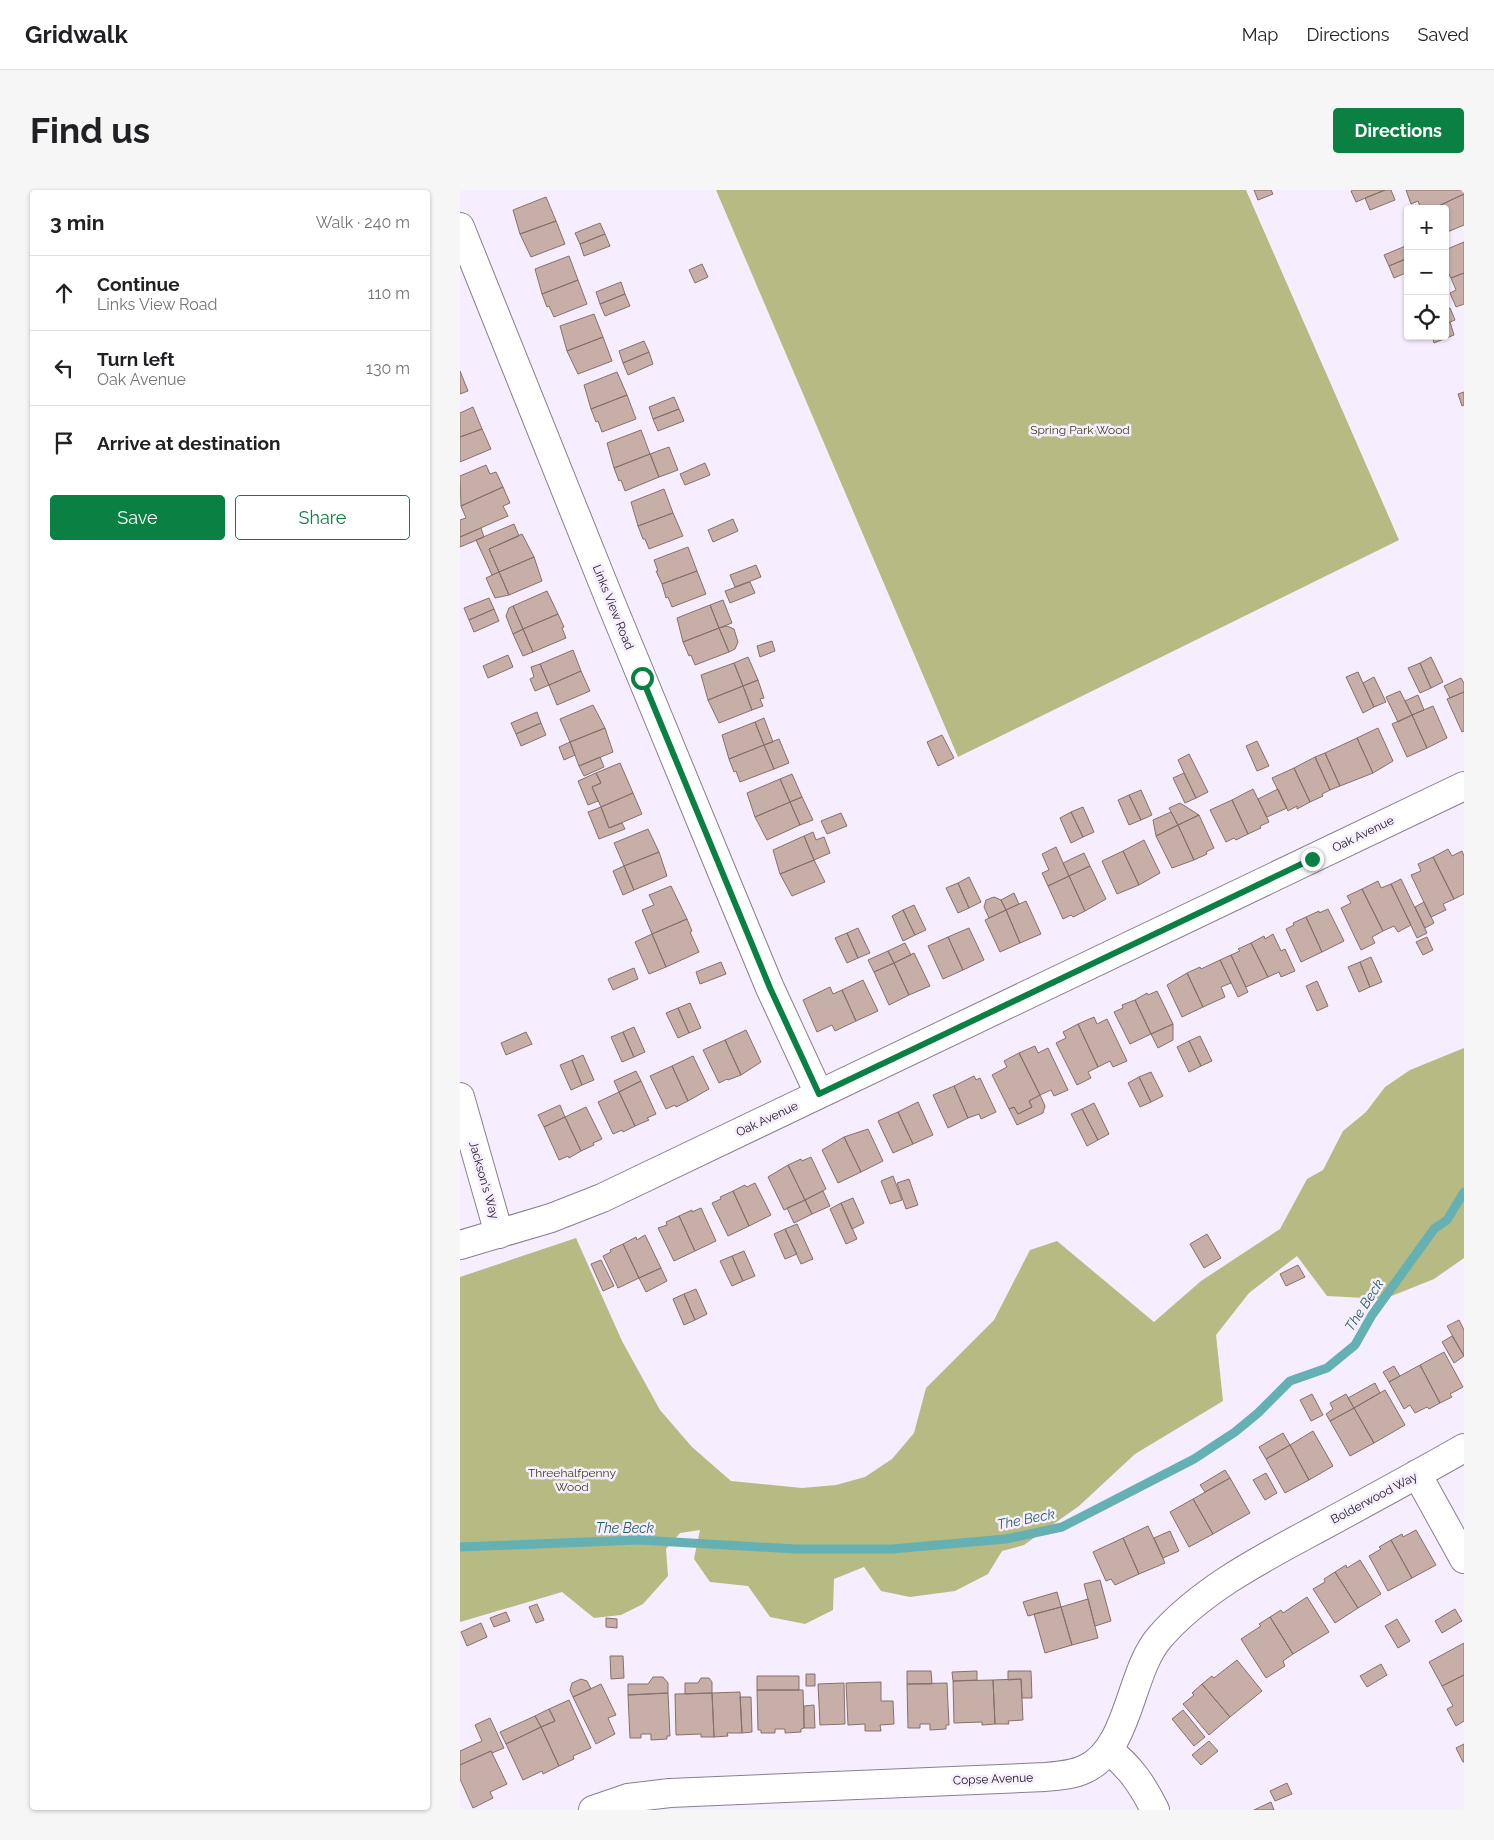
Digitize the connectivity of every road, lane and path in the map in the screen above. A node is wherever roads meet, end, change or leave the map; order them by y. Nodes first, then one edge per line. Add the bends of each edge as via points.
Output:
1 (460, 227) edge
2 (1464, 786) edge
3 (819, 1094) junction
4 (460, 1097) edge
5 (499, 1234) junction
6 (460, 1245) edge
7 (1464, 1448) edge
8 (1418, 1474) junction
9 (1284, 1547) joint
10 (1464, 1559) edge
11 (1108, 1750) junction
12 (769, 1800) edge
13 (593, 1810) edge
14 (1155, 1810) edge

1 - 3 street, Links View Road via 724,877
2 - 3 street, Oak Avenue
3 - 5 street, Oak Avenue via 602,1198
4 - 5 street, Jackson's Way
5 - 6 street, Oak Avenue
7 - 8 street, Bolderwood Way
8 - 9 street, Bolderwood Way
8 - 10 street
9 - 11 street, Copse Avenue via 1188,1608 1158,1639 1144,1662 1123,1721
11 - 12 street, Copse Avenue via 1092,1766 1062,1776
11 - 14 street via 1136,1777
12 - 13 street, Copse Avenue via 670,1793 615,1801

